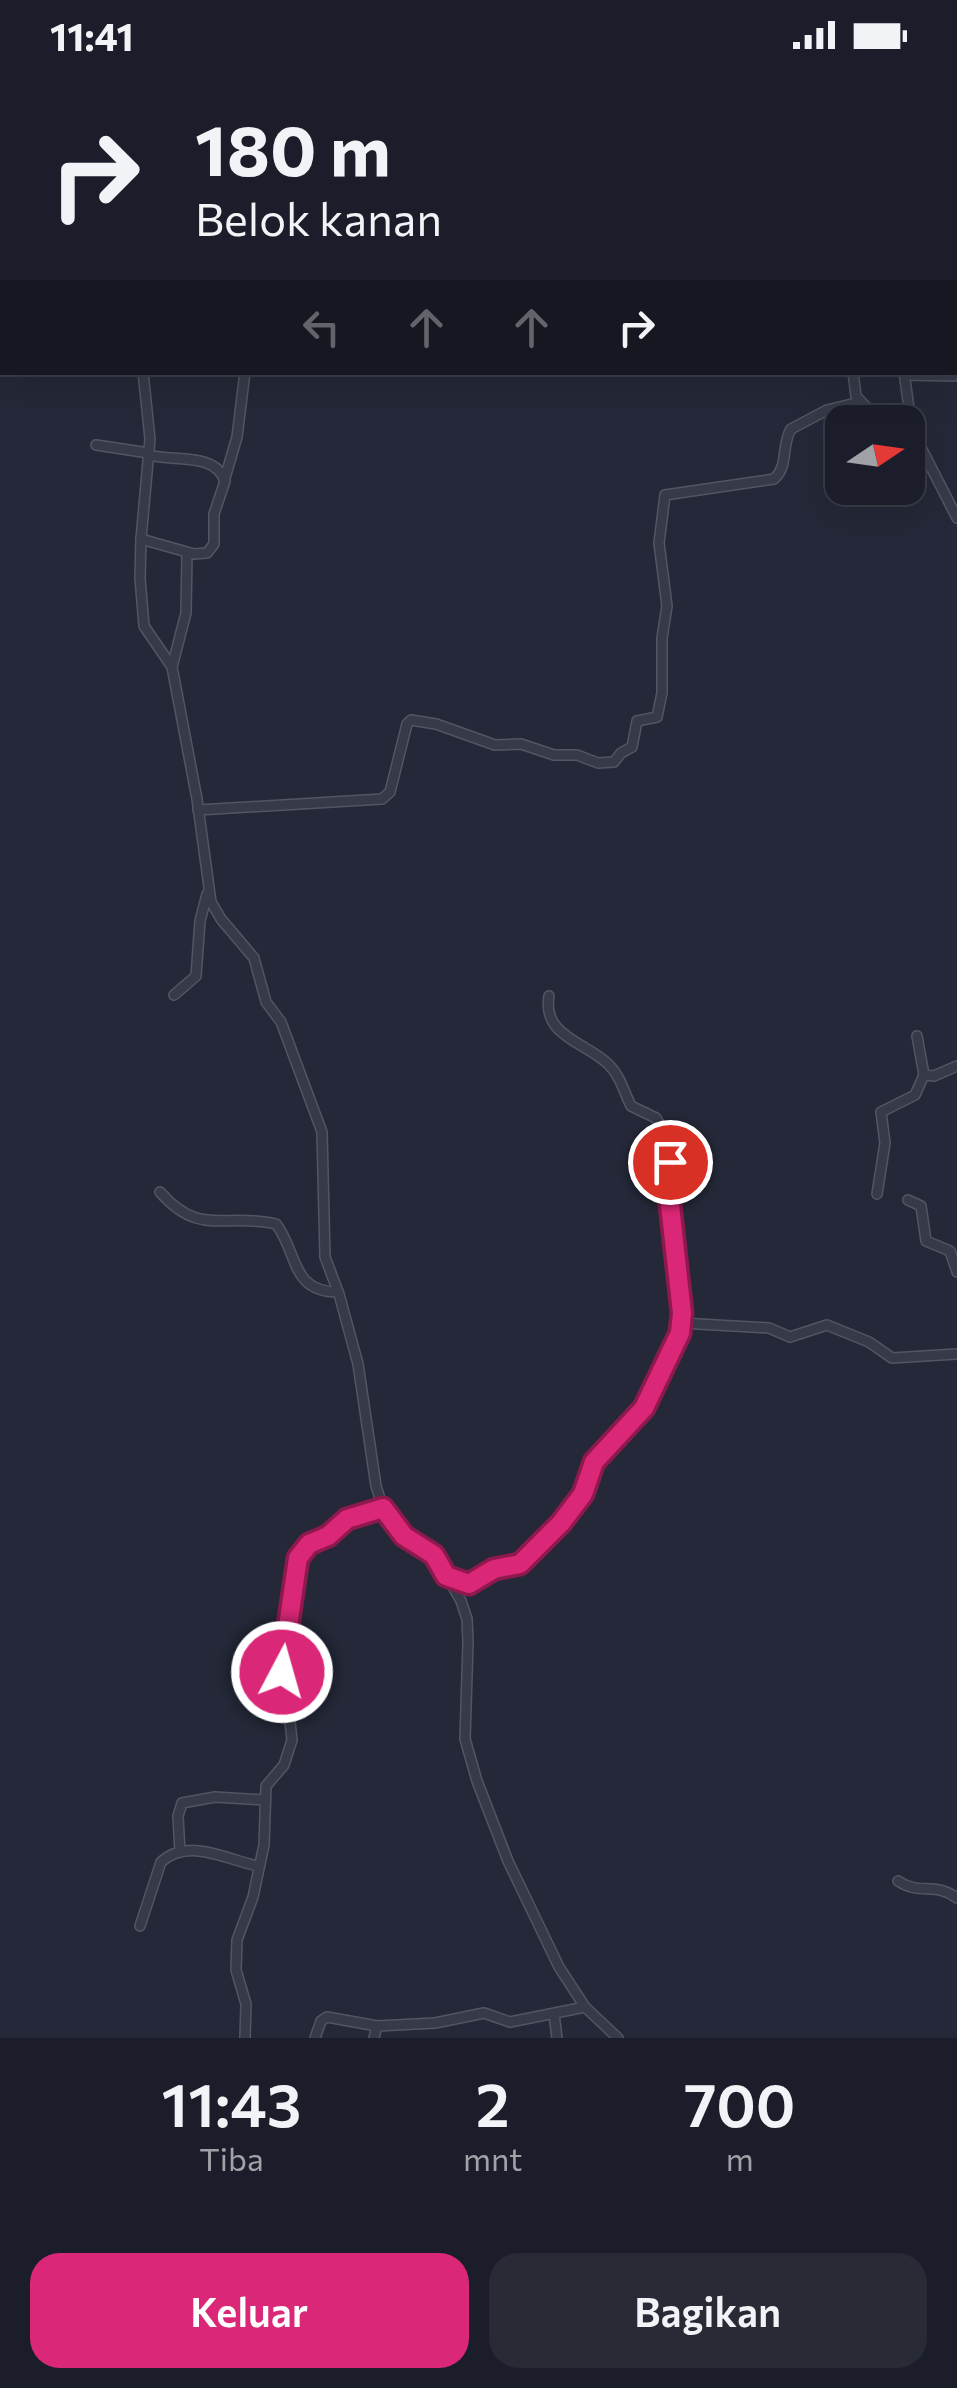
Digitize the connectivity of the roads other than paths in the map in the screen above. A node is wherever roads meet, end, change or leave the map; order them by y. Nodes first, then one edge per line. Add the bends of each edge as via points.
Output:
1 (142, 375) edge
2 (245, 375) edge
3 (854, 375) edge
4 (904, 375) edge
5 (929, 375) edge
6 (954, 376) dead end
7 (860, 402) junction
8 (863, 405) edge
9 (96, 445) dead end
10 (149, 454) junction
11 (929, 466) junction
12 (925, 467) edge
13 (224, 481) junction
14 (957, 518) edge
15 (141, 539) junction
16 (188, 552) junction
17 (172, 667) junction
18 (198, 810) junction
19 (208, 891) junction
20 (174, 995) dead end
21 (549, 996) dead end
22 (917, 1036) dead end
23 (957, 1066) edge
24 (924, 1075) junction
25 (160, 1192) dead end
26 (877, 1194) dead end
27 (908, 1200) dead end
28 (957, 1272) edge
29 (338, 1292) junction
30 (681, 1322) junction
31 (957, 1354) edge
32 (383, 1508) junction
33 (446, 1576) junction
34 (265, 1800) junction
35 (180, 1852) junction
36 (258, 1866) junction
37 (898, 1881) dead end
38 (957, 1898) edge
39 (140, 1926) dead end
40 (586, 2007) junction
41 (554, 2014) junction
42 (377, 2026) junction
43 (245, 2038) edge
44 (315, 2038) edge
45 (374, 2038) edge
46 (557, 2038) edge
47 (618, 2038) edge

1 - 10 street
2 - 13 street
3 - 7 street
4 - 11 street via 912,430
5 - 6 street
7 - 8 street
7 - 18 street via 826,410 792,429 783,469 774,479 665,495 659,544 667,601 662,693 658,713 637,721 633,745 614,762 490,743 411,720 390,792 382,799
9 - 10 street
10 - 13 street via 208,462
10 - 15 street
11 - 12 street
11 - 14 street
13 - 16 street via 212,548
15 - 16 street
15 - 17 street via 144,626
16 - 17 street via 186,613
17 - 18 street
18 - 19 street
19 - 20 street via 196,976
19 - 29 street via 220,919 254,958 266,1002 281,1022 319,1121 323,1247
21 - 30 street via 548,1013 564,1036 609,1065 631,1106 656,1118 667,1136
22 - 24 street
23 - 24 street
24 - 26 street via 915,1095 882,1112
25 - 29 street via 177,1212 195,1219 276,1224 309,1285
27 - 28 street via 921,1206 926,1241 950,1251
29 - 32 street
30 - 31 street via 770,1328 790,1337 827,1325 892,1358
30 - 33 street via 644,1408 594,1462 583,1494 545,1540 520,1564 494,1569 474,1583
32 - 33 street via 404,1536 434,1555
32 - 34 street via 347,1519 298,1558 278,1655 292,1740
33 - 40 street via 467,1620 467,1752 518,1882 559,1968
34 - 35 street via 182,1803
34 - 36 street
35 - 36 street via 209,1851
35 - 39 street via 162,1862
36 - 43 street via 236,1940
37 - 38 street via 914,1889 942,1888
40 - 41 street
40 - 47 street
41 - 42 street via 508,2022 484,2013
41 - 46 street
42 - 44 street via 327,2018
42 - 45 street

